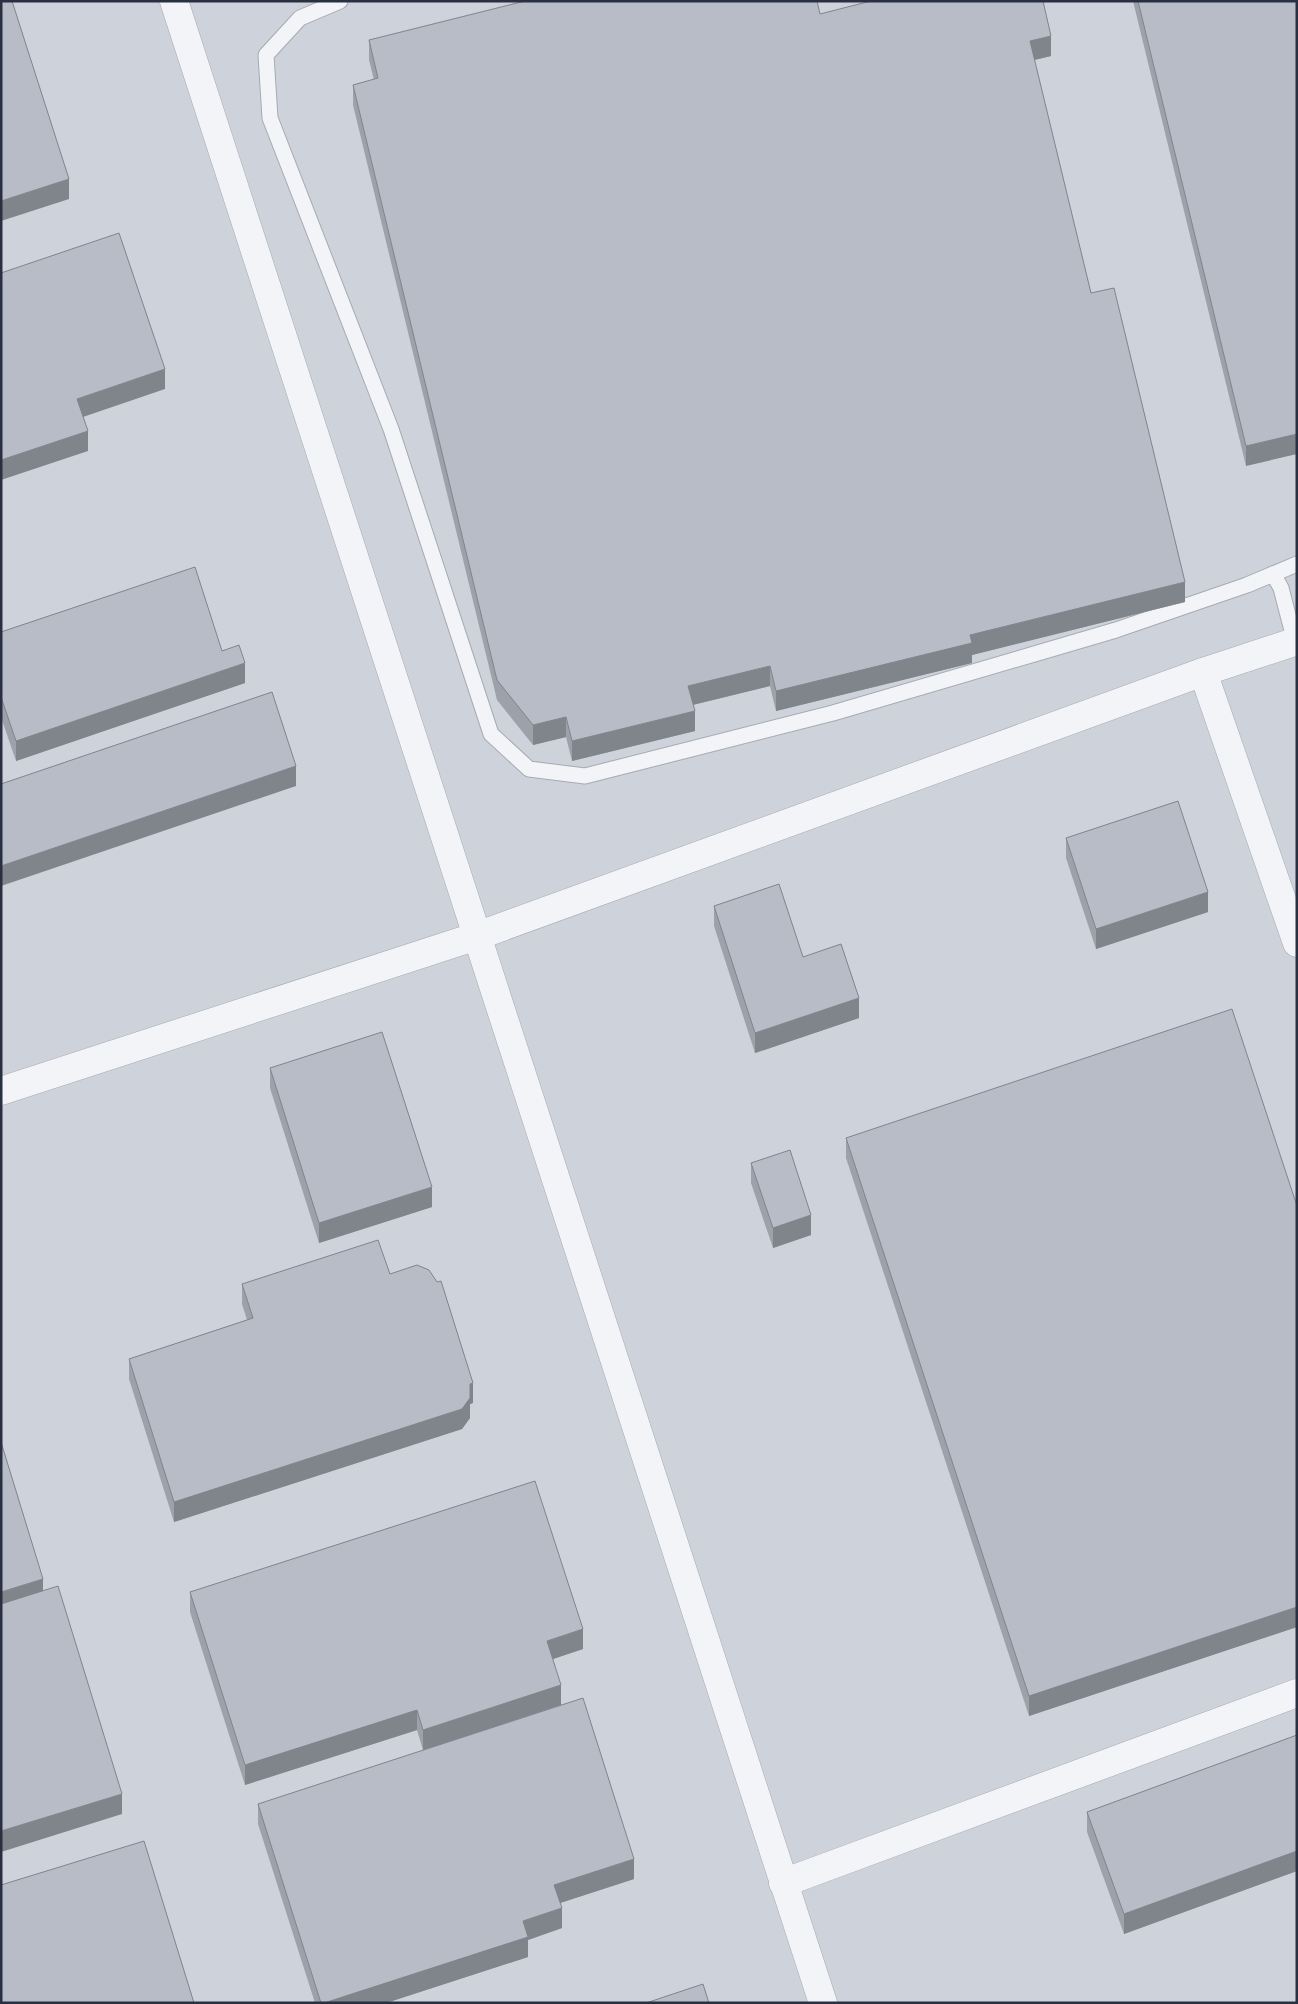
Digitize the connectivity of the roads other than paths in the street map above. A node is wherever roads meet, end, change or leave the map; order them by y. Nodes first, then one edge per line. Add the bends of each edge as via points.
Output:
1 (174, 1) edge
2 (340, 1) edge
3 (1297, 564) edge
4 (1273, 574) junction
5 (1296, 642) edge
6 (1203, 672) junction
7 (477, 936) junction
8 (1297, 943) edge
9 (1, 1091) edge
10 (1297, 1693) edge
11 (783, 1883) junction
12 (823, 2003) edge

1 - 7 street
2 - 4 lane via 300,18 266,55 270,118 391,430 491,734 529,769 585,776 833,712 1116,630
3 - 4 lane
4 - 5 lane via 1281,588
5 - 6 street
6 - 7 street
6 - 8 street
7 - 9 street
7 - 11 street
10 - 11 street
11 - 12 street

